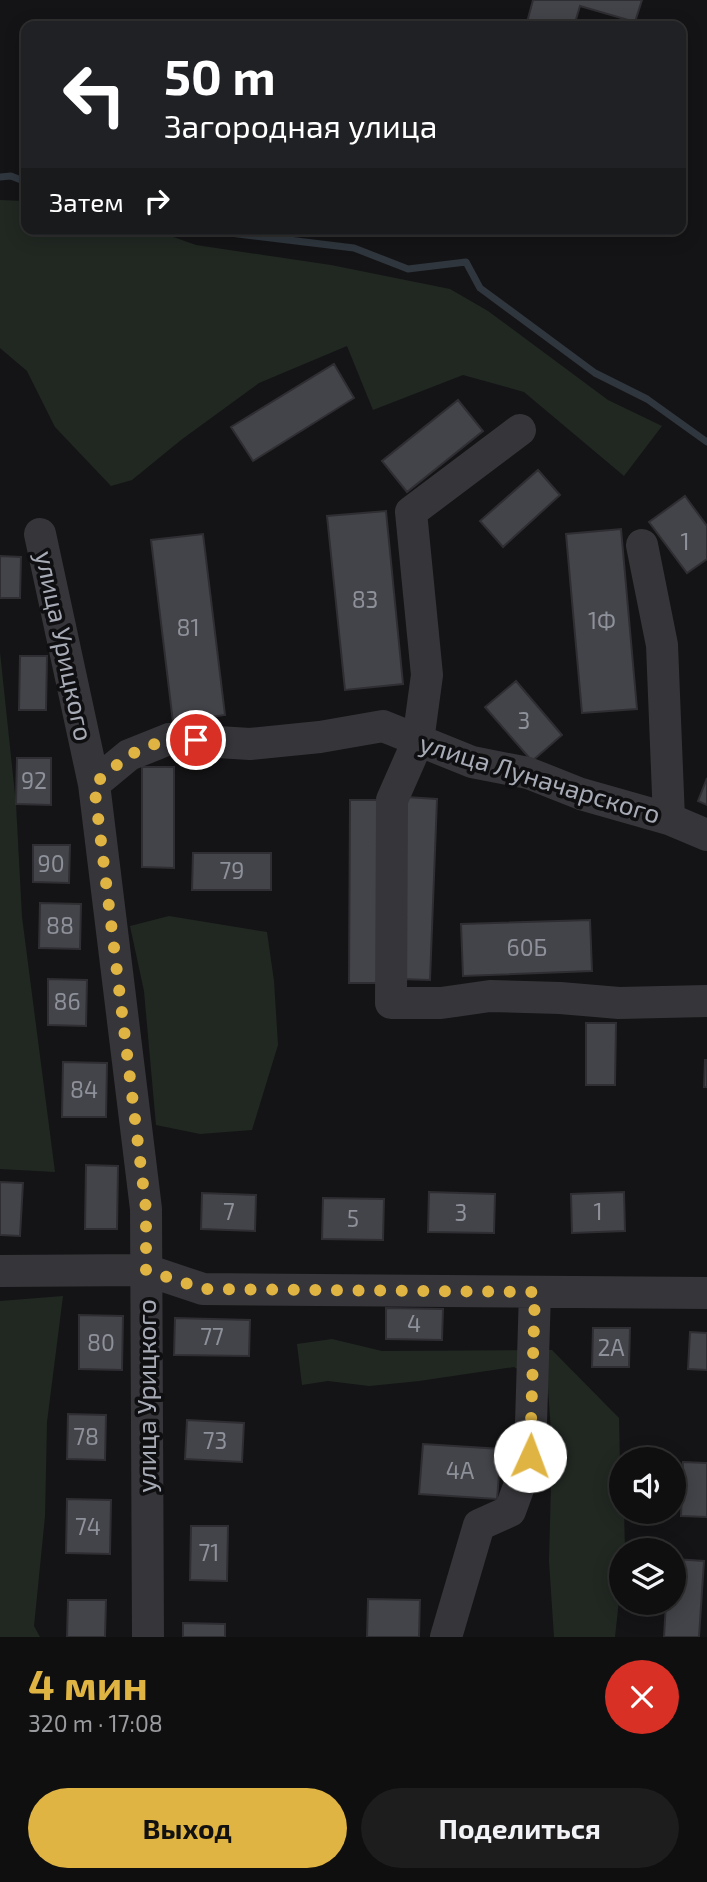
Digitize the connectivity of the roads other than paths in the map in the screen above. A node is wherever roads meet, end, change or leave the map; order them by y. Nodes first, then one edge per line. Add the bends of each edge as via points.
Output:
1 (520, 430) dead end
2 (40, 534) dead end
3 (642, 545) dead end
4 (418, 741) junction
5 (94, 784) junction
6 (669, 819) junction
7 (707, 835) edge
8 (707, 1001) edge
9 (146, 1270) junction
10 (0, 1271) edge
11 (535, 1292) junction
12 (707, 1293) edge
13 (148, 1637) edge
14 (446, 1637) edge

1 - 4 street via 411,512 427,675
2 - 5 street, улица Урицкого
3 - 6 street via 662,645
4 - 5 street, улица Луначарского via 383,726 250,744 169,738 129,755
4 - 6 street, улица Луначарского via 472,762 528,774
4 - 8 street via 392,800 390,1003 441,1003 490,996 620,1003
5 - 9 street, улица Урицкого via 146,1209
6 - 7 street, улица Луначарского
9 - 10 street
9 - 11 street via 203,1289
9 - 13 street, улица Урицкого
11 - 12 street
11 - 14 street via 530,1456 510,1511 479,1525

